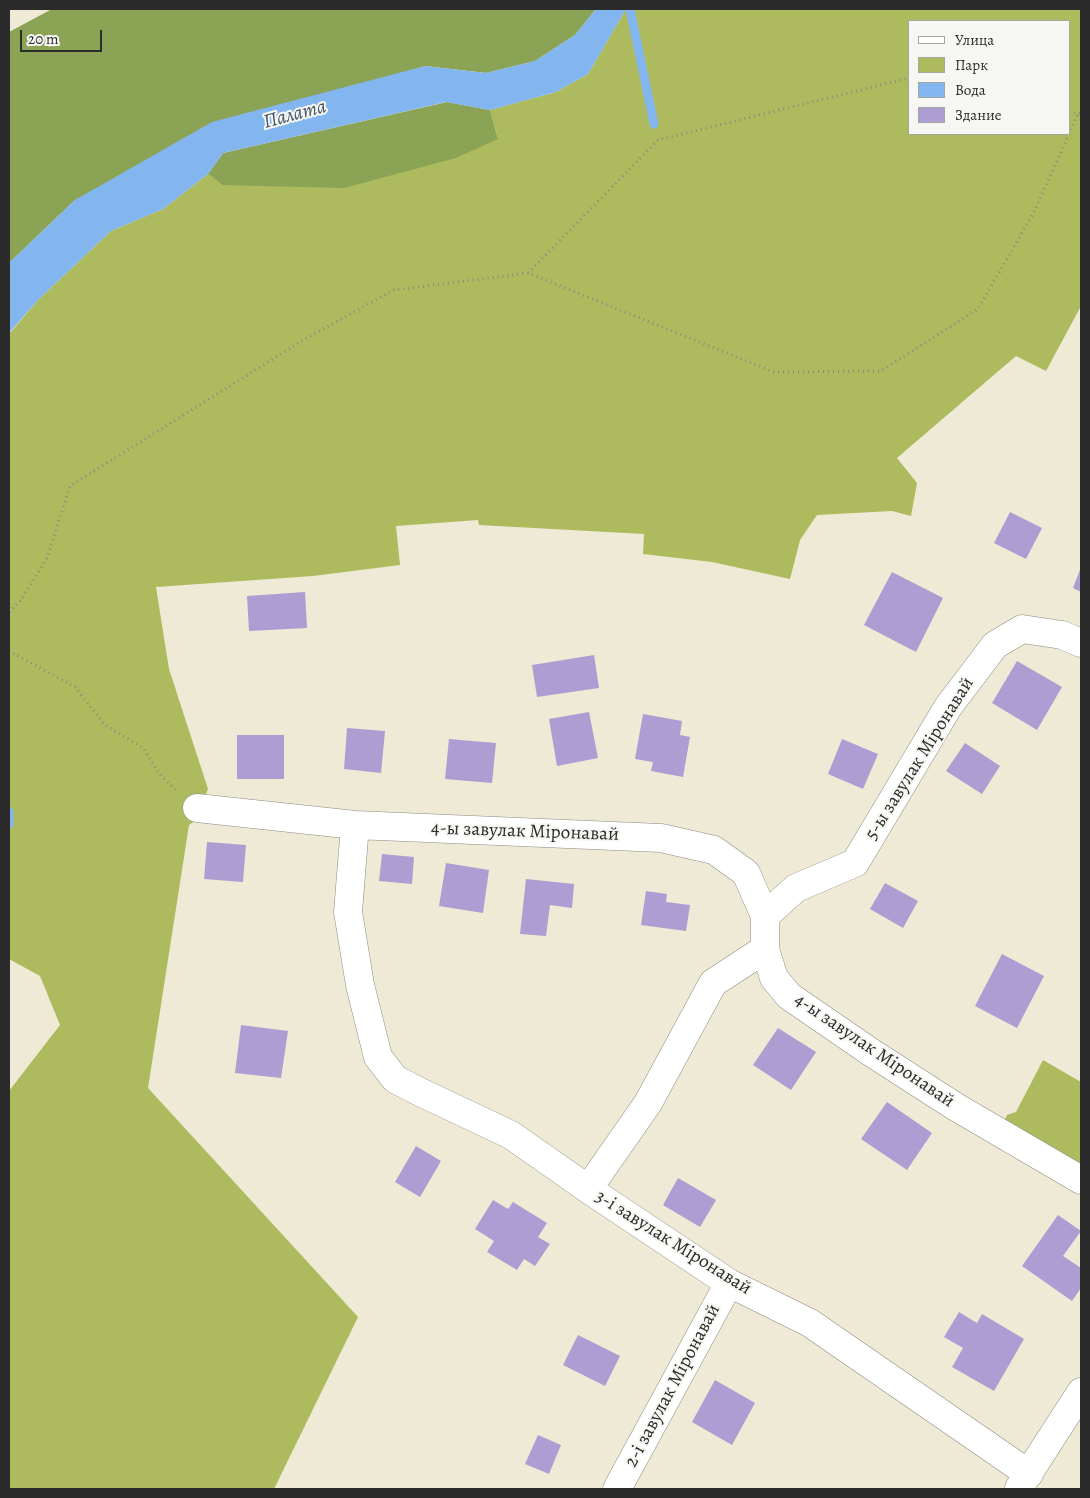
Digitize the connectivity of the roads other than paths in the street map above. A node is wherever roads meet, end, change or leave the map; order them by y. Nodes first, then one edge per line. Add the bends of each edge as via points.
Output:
1 (1081, 643) edge
2 (197, 808) road end
3 (355, 825) junction
4 (765, 916) junction
5 (765, 949) junction
6 (1081, 1180) edge
7 (588, 1190) junction
8 (729, 1283) junction
9 (1081, 1392) edge
10 (1023, 1482) edge
11 (617, 1489) edge

1 - 4 street, 5-ы завулак Міронавай via 1062,635 1022,629 995,644 948,708 855,863 796,888
2 - 3 street, 4-ы завулак Міронавай
3 - 4 street, 4-ы завулак Міронавай via 661,838 714,850 746,873
3 - 7 street, 3-і завулак Міронавай via 348,912 360,985 378,1057 395,1079 511,1135
4 - 5 street, 4-ы завулак Міронавай
5 - 6 street, 4-ы завулак Міронавай via 774,978 789,996 956,1107
5 - 7 street via 713,983 648,1103
7 - 8 street, 3-і завулак Міронавай
8 - 10 street, 3-і завулак Міронавай via 810,1323
8 - 11 street, 2-і завулак Міронавай
9 - 10 street

